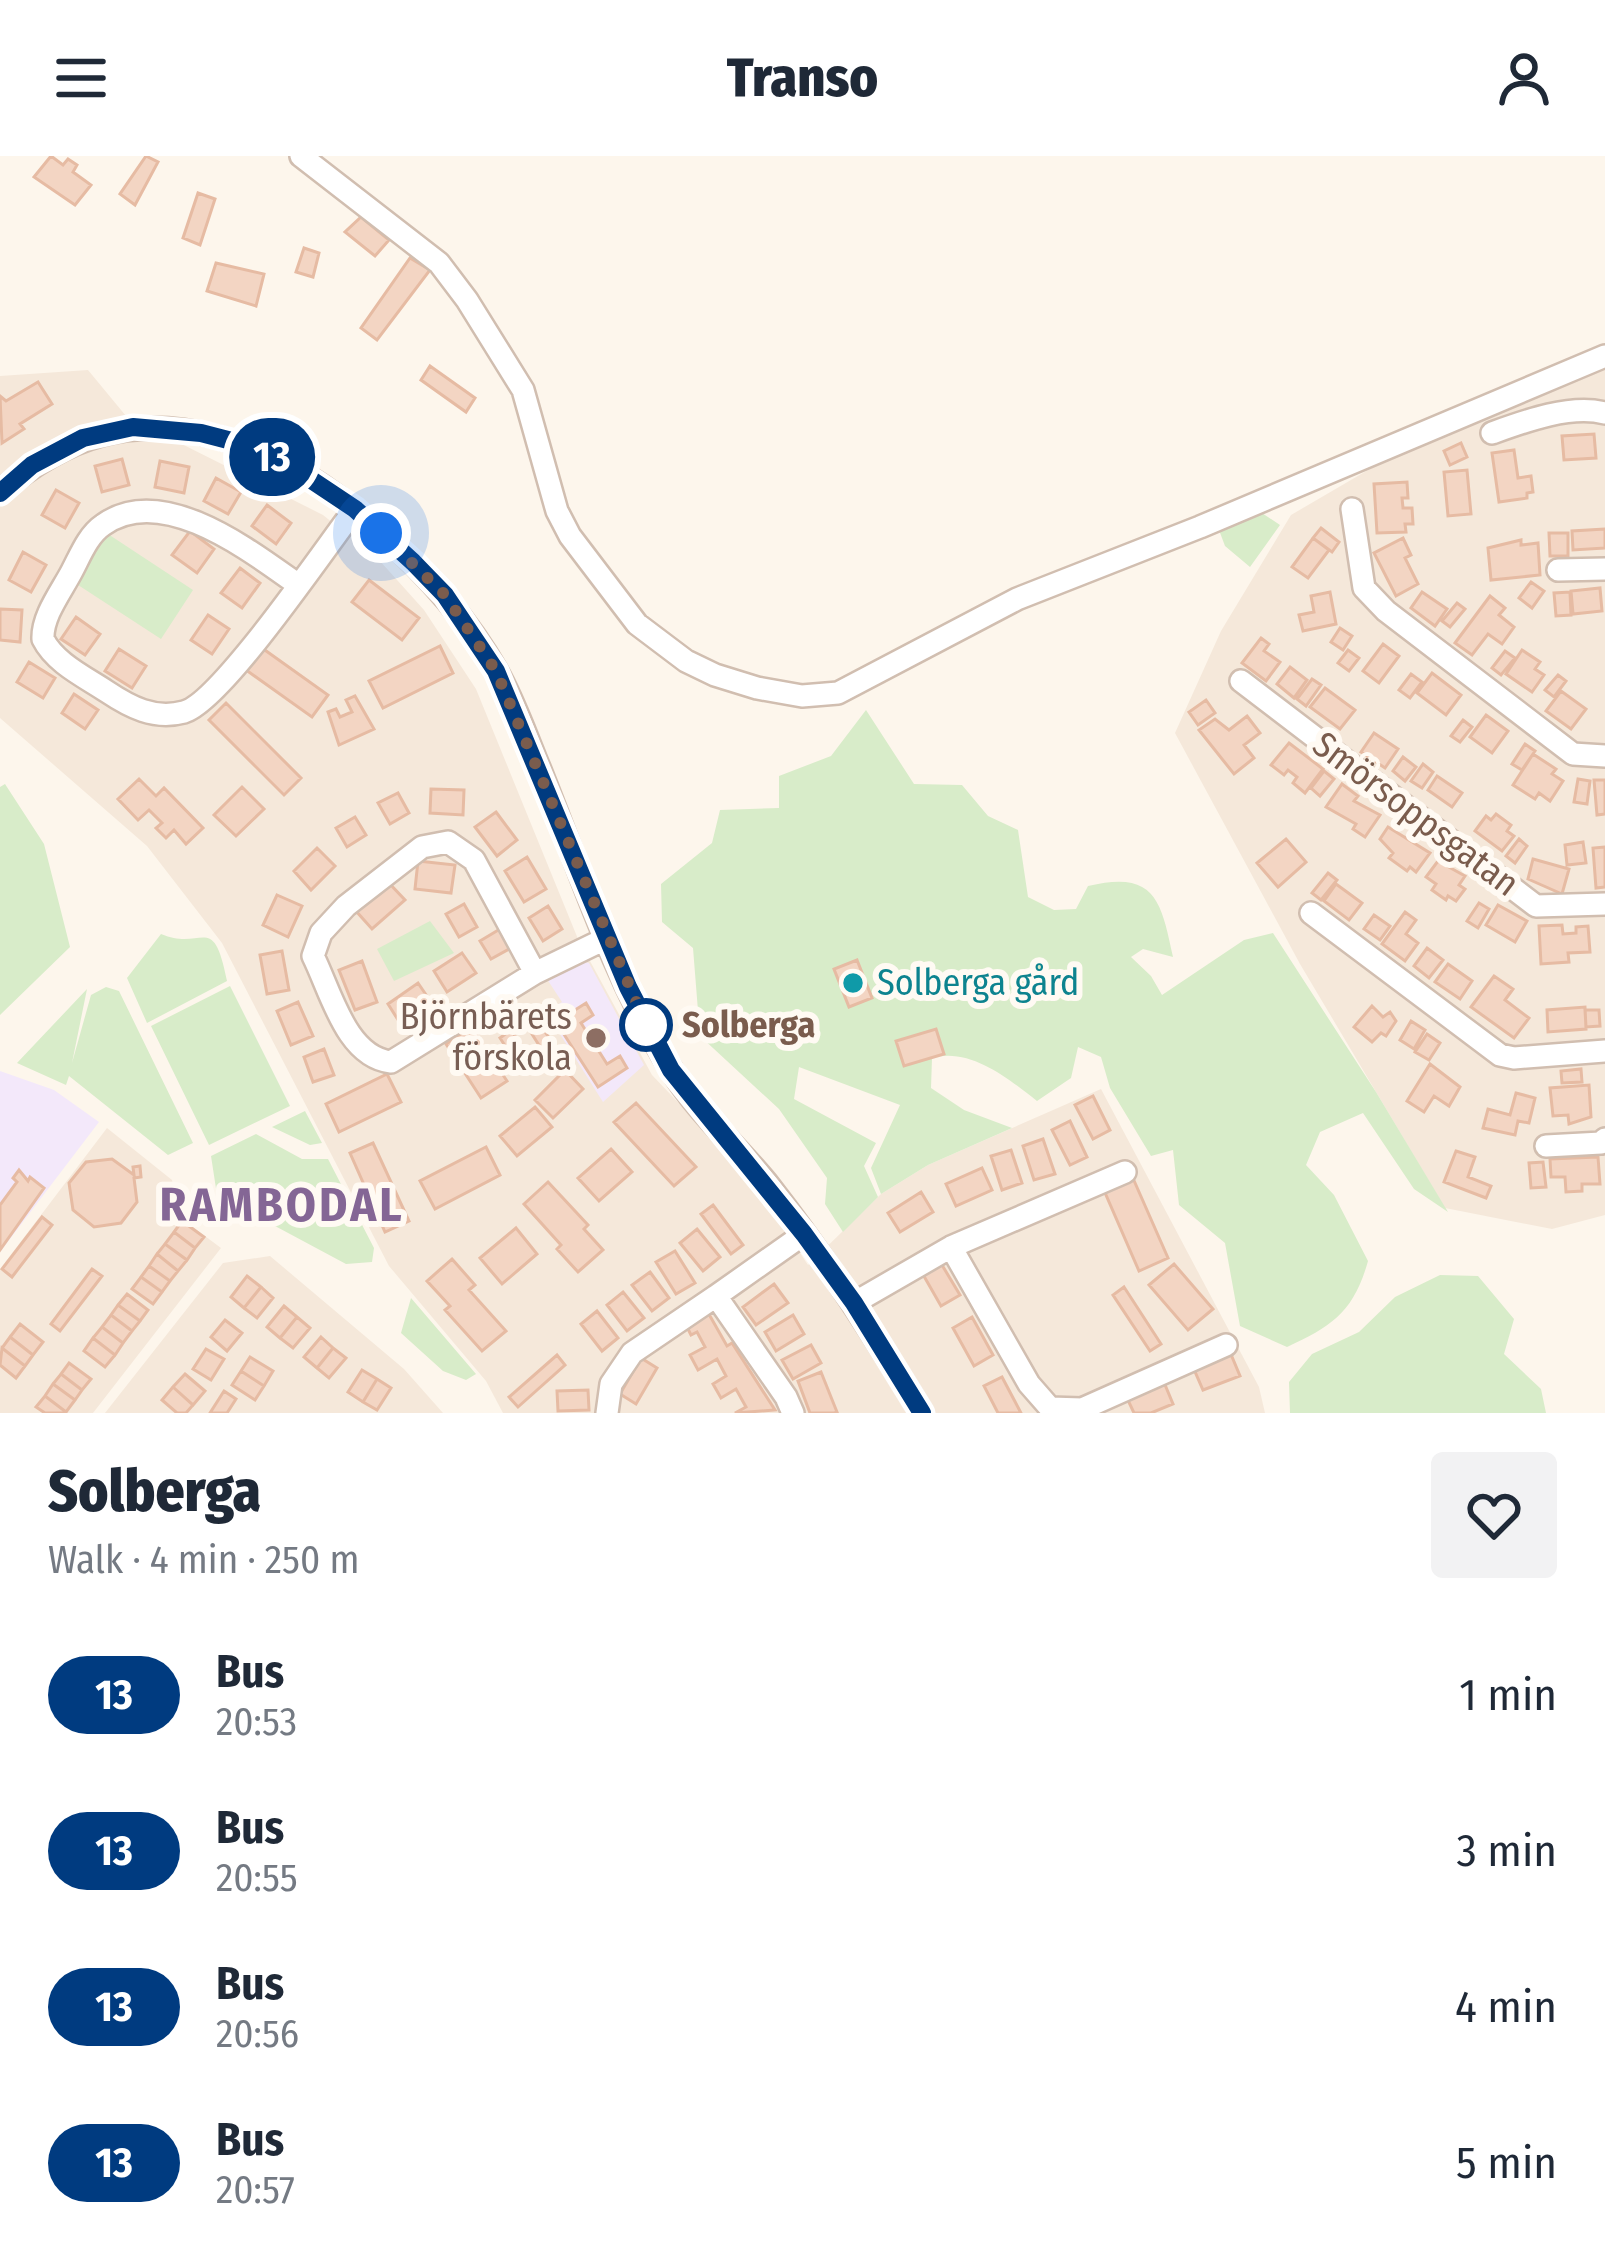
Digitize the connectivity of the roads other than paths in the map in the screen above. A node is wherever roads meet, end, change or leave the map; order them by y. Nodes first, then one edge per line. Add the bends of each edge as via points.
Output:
1 (301, 156) edge
2 (1605, 356) edge
3 (1605, 412) edge
4 (1492, 433) dead end
5 (0, 492) edge
6 (355, 509) junction
7 (1352, 509) dead end
8 (1605, 569) edge
9 (1558, 570) dead end
10 (297, 584) junction
11 (1241, 681) dead end
12 (1605, 756) edge
13 (1605, 904) edge
14 (1311, 913) dead end
15 (608, 938) junction
16 (535, 973) junction
17 (1605, 1052) edge
18 (1605, 1139) edge
19 (1546, 1146) dead end
20 (1125, 1172) dead end
21 (804, 1234) junction
22 (951, 1246) junction
23 (716, 1296) junction
24 (854, 1303) junction
25 (1226, 1346) dead end
26 (608, 1413) edge
27 (793, 1413) edge
28 (922, 1413) edge

1 - 2 street via 439,263 467,300 523,391 556,511 637,623 686,662 802,696 838,693 1018,598
3 - 4 street
5 - 6 street via 83,438 133,427 251,446
6 - 10 street
6 - 15 street via 445,595 496,671
7 - 12 street via 1364,588 1386,611 1573,754
8 - 9 street
10 - 10 street via 226,680 181,713 125,704 61,661 43,639 84,548 97,529 122,516 173,515 210,527
11 - 13 street, Smörsoppsgatan via 1536,905
14 - 17 street via 1500,1055
15 - 16 street
15 - 21 street via 671,1070
16 - 16 street via 391,1062 358,1048 313,956 346,906 422,847 448,842 474,860
18 - 19 street
20 - 22 street
21 - 23 street
21 - 24 street
22 - 24 street
22 - 25 street via 1028,1384 1050,1408 1082,1409
23 - 26 street via 632,1353 611,1384
23 - 27 street
24 - 28 street

